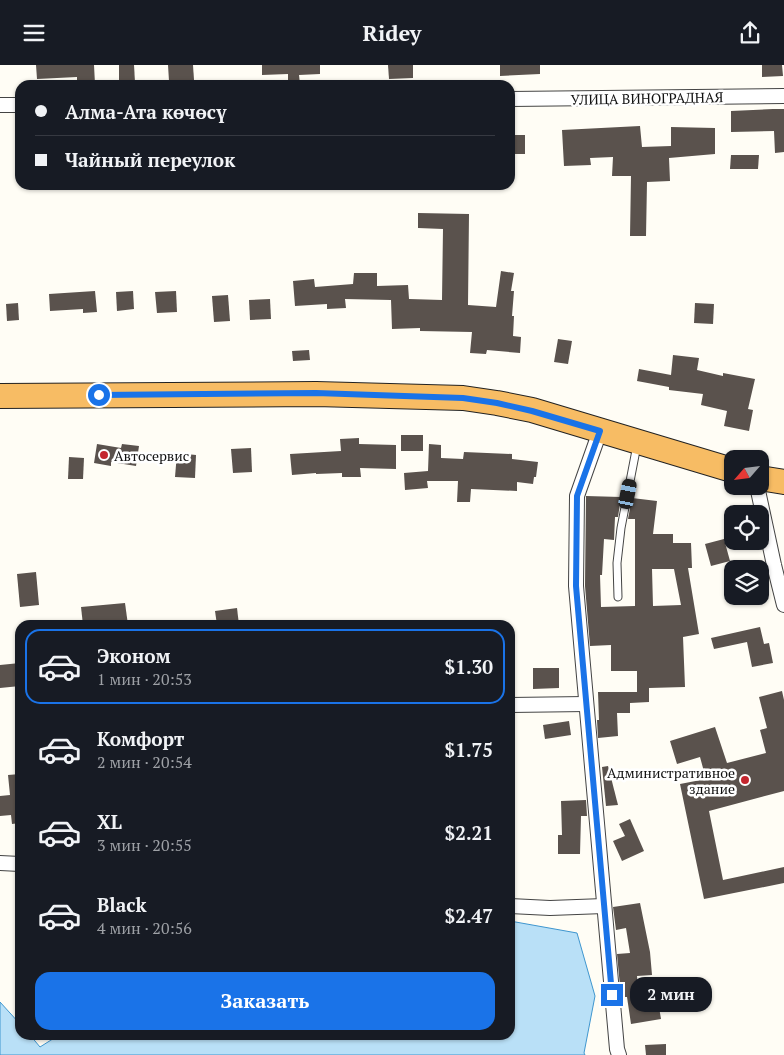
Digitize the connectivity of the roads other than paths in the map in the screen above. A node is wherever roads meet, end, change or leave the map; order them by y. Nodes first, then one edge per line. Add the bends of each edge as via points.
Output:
1 (784, 96) edge
2 (515, 99) edge
3 (0, 105) edge
4 (15, 105) edge
5 (0, 396) edge
6 (600, 431) junction
7 (638, 442) junction
8 (724, 468) edge
9 (769, 480) edge
10 (784, 482) edge
11 (759, 495) edge
12 (618, 597) dead end
13 (784, 605) edge
14 (586, 704) junction
15 (515, 705) edge
16 (0, 863) edge
17 (15, 864) edge
18 (515, 906) edge
19 (604, 906) junction
20 (619, 1055) edge

1 - 2 street, УЛИЦА ВИНОГРАДНАЯ
3 - 4 street
5 - 6 highway via 316,393 463,398 532,411
6 - 7 highway
6 - 14 street via 577,496 576,586
7 - 8 highway
7 - 12 lane via 621,528
9 - 10 highway
11 - 13 street
14 - 15 street
14 - 19 street
16 - 17 street
18 - 19 street
19 - 20 street

